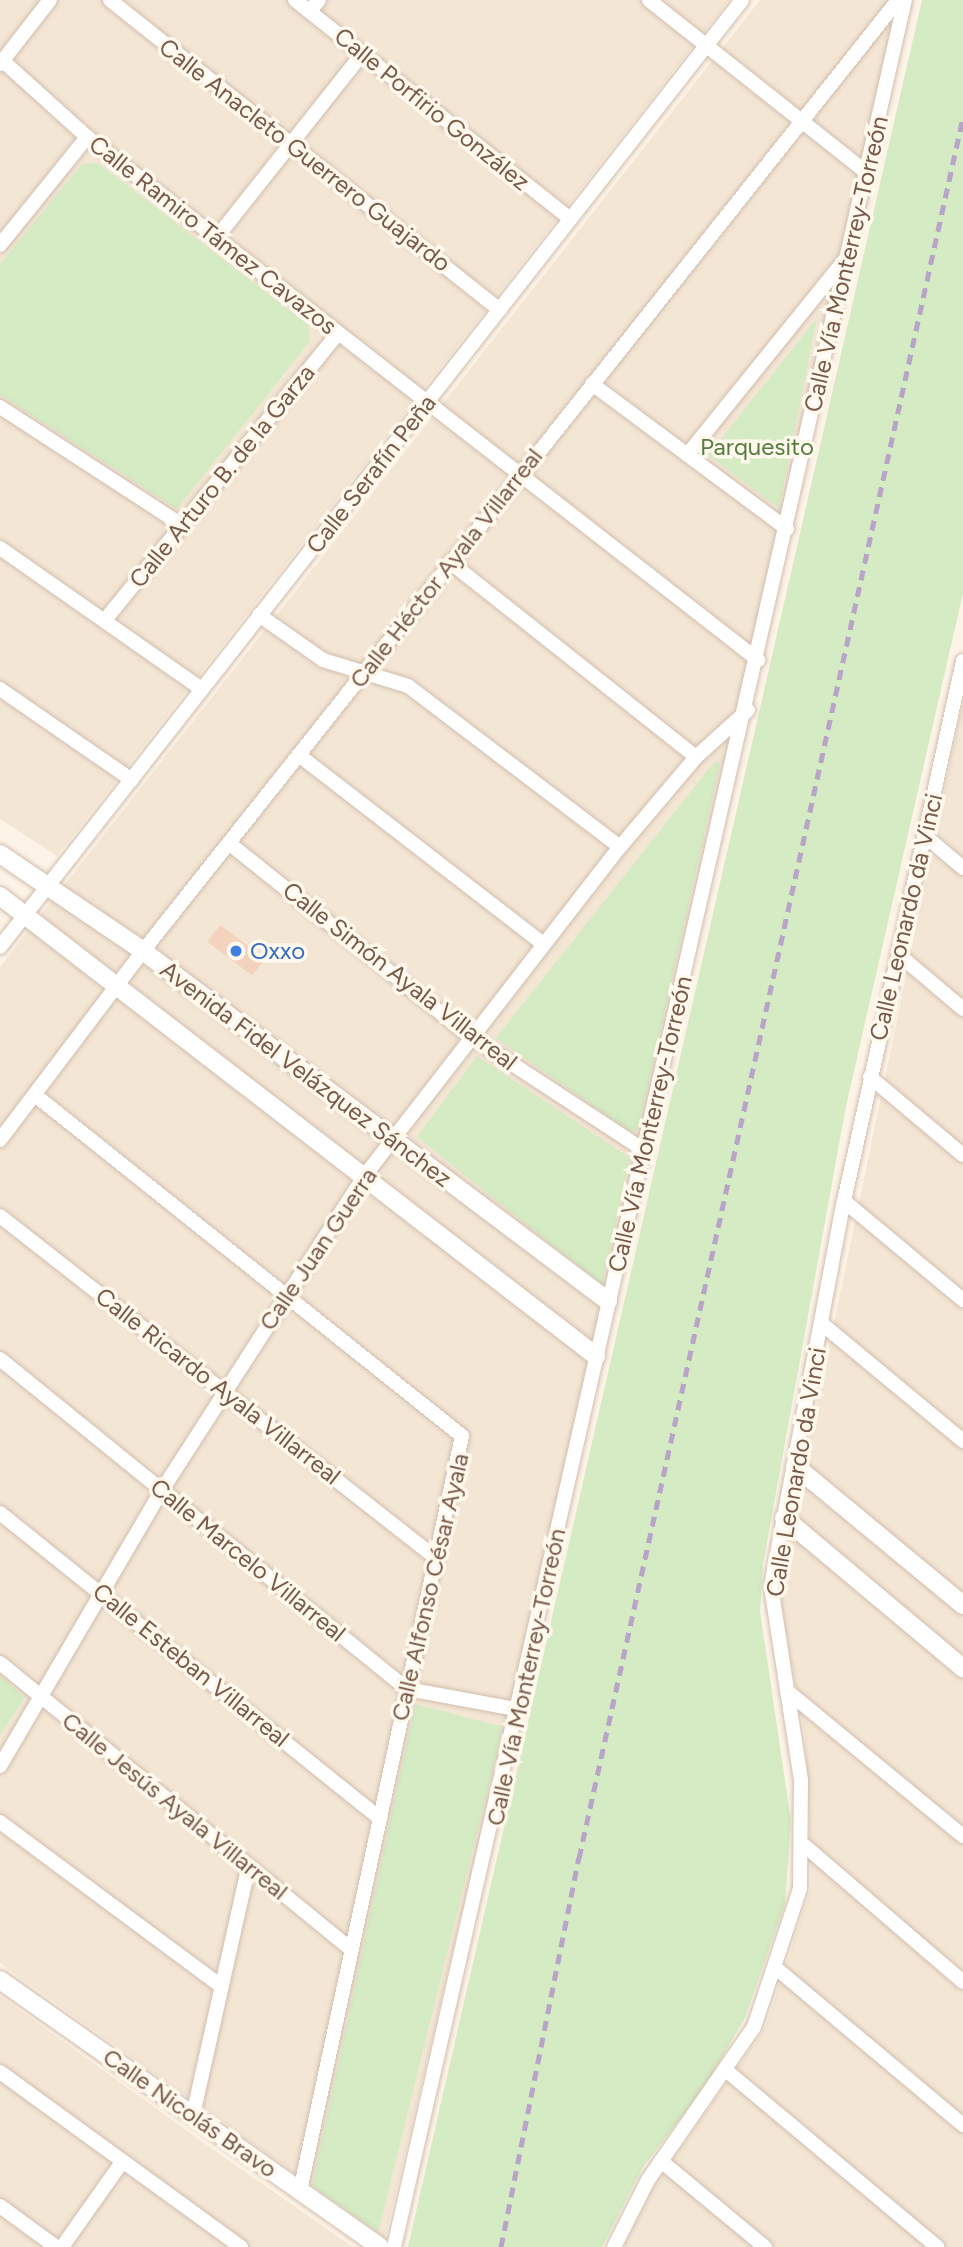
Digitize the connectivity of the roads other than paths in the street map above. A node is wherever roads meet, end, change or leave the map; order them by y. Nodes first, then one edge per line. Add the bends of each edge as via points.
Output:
1 (50, 0) edge
2 (110, 0) edge
3 (295, 0) edge
4 (649, 0) edge
5 (742, 0) edge
6 (898, 0) edge
7 (905, 0) edge
8 (314, 6) edge
9 (707, 45) junction
10 (363, 53) junction
11 (2, 63) edge
12 (801, 120) junction
13 (87, 137) junction
14 (291, 145) junction
15 (866, 172) junction
16 (569, 218) junction
17 (217, 237) junction
18 (0, 245) edge
19 (847, 257) junction
20 (500, 310) junction
21 (338, 332) junction
22 (592, 384) junction
23 (428, 403) junction
24 (0, 407) edge
25 (688, 454) junction
26 (519, 474) junction
27 (182, 525) junction
28 (788, 529) junction
29 (0, 548) edge
30 (450, 562) junction
31 (259, 615) junction
32 (106, 620) junction
33 (758, 660) junction
34 (963, 661) edge
35 (367, 670) junction
36 (0, 689) edge
37 (201, 689) junction
38 (748, 710) junction
39 (958, 715) edge
40 (300, 756) junction
41 (696, 757) junction
42 (132, 780) junction
43 (924, 835) junction
44 (230, 844) junction
45 (620, 847) junction
46 (0, 854) edge
47 (963, 868) edge
48 (50, 883) junction
49 (0, 896) edge
50 (24, 916) junction
51 (542, 943) junction
52 (0, 947) edge
53 (143, 951) junction
54 (898, 954) junction
55 (117, 984) junction
56 (963, 1009) edge
57 (471, 1037) junction
58 (870, 1077) junction
59 (36, 1095) junction
60 (0, 1140) edge
61 (392, 1140) junction
62 (644, 1150) junction
63 (963, 1155) edge
64 (366, 1174) junction
65 (844, 1201) junction
66 (0, 1216) edge
67 (287, 1292) junction
68 (963, 1300) edge
69 (608, 1301) junction
70 (821, 1323) junction
71 (596, 1356) junction
72 (0, 1359) edge
73 (226, 1391) junction
74 (963, 1441) edge
75 (795, 1466) junction
76 (162, 1490) junction
77 (0, 1513) edge
78 (784, 1518) junction
79 (436, 1558) junction
80 (103, 1593) junction
81 (963, 1605) edge
82 (0, 1663) edge
83 (963, 1668) edge
84 (407, 1689) junction
85 (787, 1691) junction
86 (42, 1696) junction
87 (520, 1710) junction
88 (0, 1766) edge
89 (380, 1819) junction
90 (0, 1822) edge
91 (963, 1836) edge
92 (805, 1846) junction
93 (248, 1868) junction
94 (351, 1949) junction
95 (777, 1969) junction
96 (0, 1980) edge
97 (963, 1982) edge
98 (221, 1986) junction
99 (0, 2071) edge
100 (728, 2072) junction
101 (193, 2115) junction
102 (963, 2125) edge
103 (123, 2161) junction
104 (661, 2161) junction
105 (300, 2191) junction
106 (0, 2206) edge
107 (59, 2247) edge
108 (241, 2247) edge
109 (380, 2247) edge
110 (394, 2247) edge
111 (614, 2247) edge
112 (765, 2247) edge
113 (937, 2247) edge

1 - 11 street
2 - 14 street, Calle Anacleto Guerrero Guajardo
3 - 8 street, Calle Porfirio González
4 - 9 street
5 - 9 street, Calle Serafín Peña
6 - 12 street, Calle Héctor Ayala Villarreal
7 - 15 street, Calle Vía Monterrey-Torreón
8 - 10 street, Calle Porfirio González
9 - 12 street
9 - 16 street, Calle Serafín Peña
10 - 14 street
10 - 16 street, Calle Porfirio González
11 - 13 street, Calle Ramiro Támez Cavazos
12 - 15 street
12 - 22 street, Calle Héctor Ayala Villarreal
13 - 17 street, Calle Ramiro Támez Cavazos
13 - 18 street
14 - 17 street
14 - 20 street, Calle Anacleto Guerrero Guajardo
15 - 19 street, Calle Vía Monterrey-Torreón
16 - 20 street, Calle Serafín Peña
17 - 21 street, Calle Ramiro Támez Cavazos
19 - 25 street
19 - 28 street, Calle Vía Monterrey-Torreón
20 - 23 street, Calle Serafín Peña
21 - 23 street, Calle Ramiro Támez Cavazos
21 - 27 street, Calle Arturo B. de la Garza
22 - 25 street
22 - 26 street, Calle Héctor Ayala Villarreal
23 - 26 street, Calle Ramiro Támez Cavazos
23 - 31 street, Calle Serafín Peña
24 - 27 street
25 - 28 street
26 - 30 street, Calle Héctor Ayala Villarreal
26 - 33 street, Calle Ramiro Támez Cavazos
27 - 32 street, Calle Arturo B. de la Garza
28 - 33 street, Calle Vía Monterrey-Torreón
29 - 32 street
30 - 35 street, Calle Héctor Ayala Villarreal
30 - 41 street
31 - 35 street via 323,660
31 - 37 street, Calle Serafín Peña
32 - 37 street
33 - 38 street, Calle Vía Monterrey-Torreón
34 - 39 street, Calle Leonardo da Vinci
35 - 40 street, Calle Héctor Ayala Villarreal
35 - 45 street via 439,708
36 - 42 street
37 - 42 street, Calle Serafín Peña
38 - 41 street, Calle Juan Guerra
38 - 62 street, Calle Vía Monterrey-Torreón
39 - 43 street, Calle Leonardo da Vinci
40 - 44 street, Calle Héctor Ayala Villarreal
40 - 51 street
41 - 45 street, Calle Juan Guerra
42 - 48 street, Calle Serafín Peña
43 - 47 street
43 - 54 street, Calle Leonardo da Vinci
44 - 53 street, Calle Héctor Ayala Villarreal
44 - 57 street, Calle Simón Ayala Villarreal
45 - 51 street, Calle Juan Guerra
46 - 48 street, Avenida Fidel Velázquez Sánchez
48 - 50 street, Calle Serafín Peña
48 - 53 street, Avenida Fidel Velázquez Sánchez
49 - 50 street, Avenida Fidel Velázquez Sánchez
50 - 52 street, Calle Serafín Peña
50 - 55 street, Avenida Fidel Velázquez Sánchez
51 - 57 street, Calle Juan Guerra
53 - 55 street, Calle Héctor Ayala Villarreal
53 - 61 street, Avenida Fidel Velázquez Sánchez
54 - 56 street
54 - 58 street, Calle Leonardo da Vinci
55 - 59 street, Calle Héctor Ayala Villarreal
55 - 64 street, Avenida Fidel Velázquez Sánchez
57 - 61 street, Calle Juan Guerra
57 - 62 street, Calle Simón Ayala Villarreal
58 - 63 street
58 - 65 street, Calle Leonardo da Vinci
59 - 60 street, Calle Héctor Ayala Villarreal
59 - 67 street, Calle Alfonso César Ayala
61 - 64 street, Calle Juan Guerra
61 - 69 street, Avenida Fidel Velázquez Sánchez
62 - 69 street, Calle Vía Monterrey-Torreón
64 - 67 street, Calle Juan Guerra
64 - 71 street, Avenida Fidel Velázquez Sánchez
65 - 68 street
65 - 70 street, Calle Leonardo da Vinci
66 - 73 street, Calle Ricardo Ayala Villarreal
67 - 73 street, Calle Juan Guerra
67 - 79 street, Calle Alfonso César Ayala via 462,1436
69 - 71 street, Calle Vía Monterrey-Torreón
70 - 74 street
70 - 75 street, Calle Leonardo da Vinci
71 - 87 street, Calle Vía Monterrey-Torreón
72 - 76 street, Calle Marcelo Villarreal
73 - 76 street, Calle Juan Guerra
73 - 79 street, Calle Ricardo Ayala Villarreal
75 - 78 street, Calle Leonardo da Vinci
75 - 81 street
76 - 80 street, Calle Juan Guerra
76 - 84 street, Calle Marcelo Villarreal
77 - 80 street, Calle Esteban Villarreal
78 - 83 street
78 - 85 street, Calle Leonardo da Vinci via 771,1586
79 - 84 street, Calle Alfonso César Ayala
80 - 86 street, Calle Juan Guerra
80 - 89 street, Calle Esteban Villarreal
82 - 86 street, Calle Jesús Ayala Villarreal
84 - 87 street, Calle Marcelo Villarreal
84 - 89 street, Calle Alfonso César Ayala
85 - 91 street
85 - 92 street, Calle Leonardo da Vinci
86 - 88 street, Calle Juan Guerra
86 - 93 street, Calle Jesús Ayala Villarreal
87 - 110 street, Calle Vía Monterrey-Torreón
89 - 94 street, Calle Alfonso César Ayala
90 - 98 street
92 - 95 street, Calle Leonardo da Vinci via 800,1889
92 - 97 street
93 - 94 street, Calle Jesús Ayala Villarreal
93 - 98 street
94 - 105 street, Calle Alfonso César Ayala
95 - 100 street, Calle Leonardo da Vinci
95 - 102 street
96 - 101 street, Calle Nicolás Bravo
98 - 101 street
99 - 103 street
100 - 104 street, Calle Leonardo da Vinci
100 - 113 street
101 - 105 street, Calle Nicolás Bravo
103 - 107 street
103 - 108 street
104 - 111 street, Calle Leonardo da Vinci
104 - 112 street
105 - 109 street, Calle Nicolás Bravo
106 - 107 street

